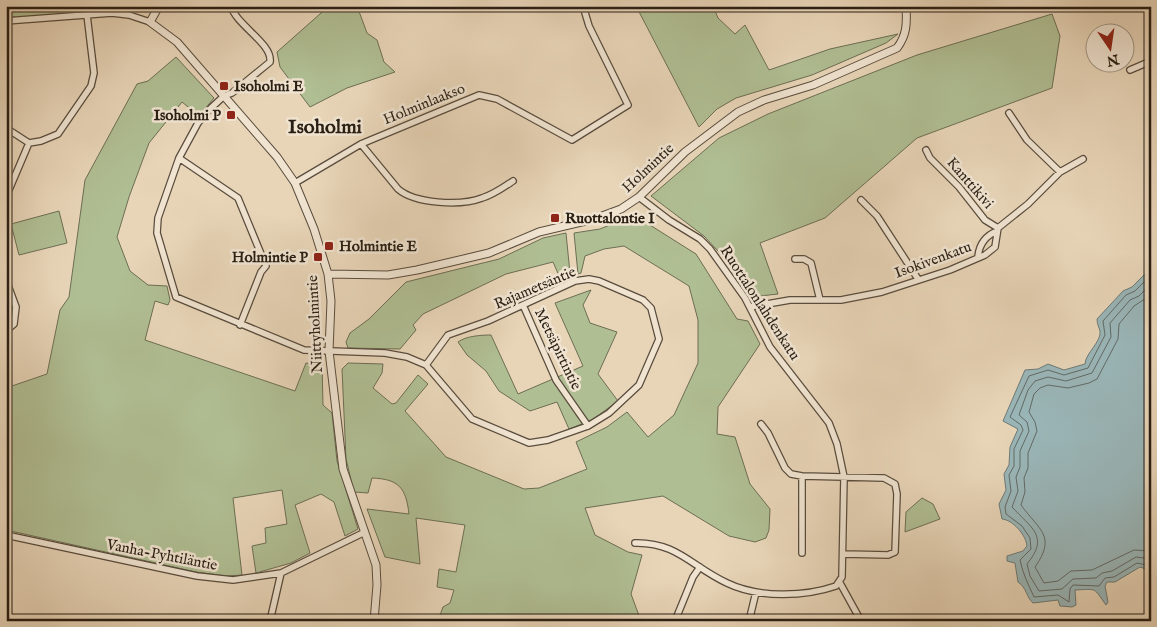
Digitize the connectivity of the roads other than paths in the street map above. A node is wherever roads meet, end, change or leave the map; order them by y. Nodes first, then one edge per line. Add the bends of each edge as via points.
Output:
1 (93, 6) edge
2 (160, 6) edge
3 (231, 6) edge
4 (906, 6) edge
5 (584, 8) edge
6 (90, 15) junction
7 (6, 21) edge
8 (150, 22) junction
9 (1151, 61) edge
10 (1134, 68) edge
11 (224, 96) junction
12 (1009, 113) dead end
13 (6, 128) edge
14 (29, 143) junction
15 (360, 144) junction
16 (926, 150) dead end
17 (179, 158) junction
18 (1083, 159) dead end
19 (1060, 172) junction
20 (513, 181) dead end
21 (295, 183) junction
22 (6, 197) edge
23 (639, 197) junction
24 (861, 200) dead end
25 (998, 229) junction
26 (978, 257) junction
27 (795, 259) dead end
28 (328, 274) junction
29 (918, 279) junction
30 (6, 280) edge
31 (820, 300) junction
32 (523, 305) junction
33 (750, 307) junction
34 (240, 325) junction
35 (6, 331) edge
36 (329, 351) junction
37 (426, 365) junction
38 (760, 424) dead end
39 (588, 426) junction
40 (802, 476) junction
41 (844, 477) junction
42 (365, 532) junction
43 (6, 536) edge
44 (635, 543) dead end
45 (802, 553) dead end
46 (844, 554) junction
47 (700, 566) junction
48 (281, 573) junction
49 (840, 583) junction
50 (756, 592) junction
51 (270, 621) edge
52 (374, 621) edge
53 (675, 621) edge
54 (749, 621) edge
55 (861, 621) edge

1 - 6 street
2 - 8 street
3 - 11 street via 236,17 271,58 266,66
4 - 23 street, Holmintie via 904,39 897,48 814,85 764,100 738,112 685,152
5 - 15 street, Holminlaakso via 589,26 628,104 572,140 497,99 479,95
6 - 7 street
6 - 8 street via 121,14
6 - 14 street via 94,73 91,86 58,134
8 - 11 street, Niittyholmintie via 177,42
9 - 10 street
11 - 17 street via 198,122
11 - 21 street, Niittyholmintie
12 - 19 street via 1027,140
13 - 14 street
14 - 22 street
15 - 20 street via 398,189 424,200 479,200
15 - 21 street, Holminlaakso
16 - 25 street, Kanttikivi via 985,220
17 - 34 street via 238,198 266,266
17 - 34 street, Rajametsäntie via 156,226 176,297
18 - 19 street
19 - 25 street
21 - 28 street, Niittyholmintie
23 - 28 street, Holmintie via 610,214 539,232 489,253 388,275
23 - 33 street, Ruottalonlahdenkatu via 705,244
24 - 29 street via 877,216
25 - 26 street via 982,243
25 - 26 street, Isokivenkatu via 995,247
26 - 29 street, Isokivenkatu via 950,270
27 - 31 street via 811,263
28 - 36 street, Niittyholmintie
29 - 31 street, Isokivenkatu via 868,296
30 - 35 street via 16,306 14,324
31 - 33 street, Isokivenkatu via 790,300
32 - 37 street, Rajametsäntie via 448,335
32 - 39 street, Metsäpirtintie via 556,380
32 - 39 street, Rajametsäntie via 576,281 589,279 644,300 650,306 658,339 638,385 623,401
33 - 41 street, Ruottalonlahdenkatu via 770,347 828,423 837,444
34 - 36 street, Rajametsäntie via 304,350
36 - 37 street, Rajametsäntie via 407,356
36 - 42 street, Niittyholmintie via 343,470
37 - 39 street, Rajametsäntie via 472,419 522,442 537,443
38 - 40 street via 768,433 785,468 791,474
40 - 41 street
40 - 45 street
41 - 46 street, Ruottalonlahdenkatu
41 - 46 street via 890,479 897,494 894,553
42 - 48 street, Vanha-Pyhtiläntie
42 - 52 street, Niittyholmintie via 376,565
43 - 48 street, Vanha-Pyhtiläntie via 197,576 233,580
44 - 47 street via 663,545
46 - 49 street, Ruottalonlahdenkatu
47 - 50 street via 728,584
47 - 53 street
48 - 51 street
49 - 50 street via 820,590
49 - 55 street
50 - 54 street

